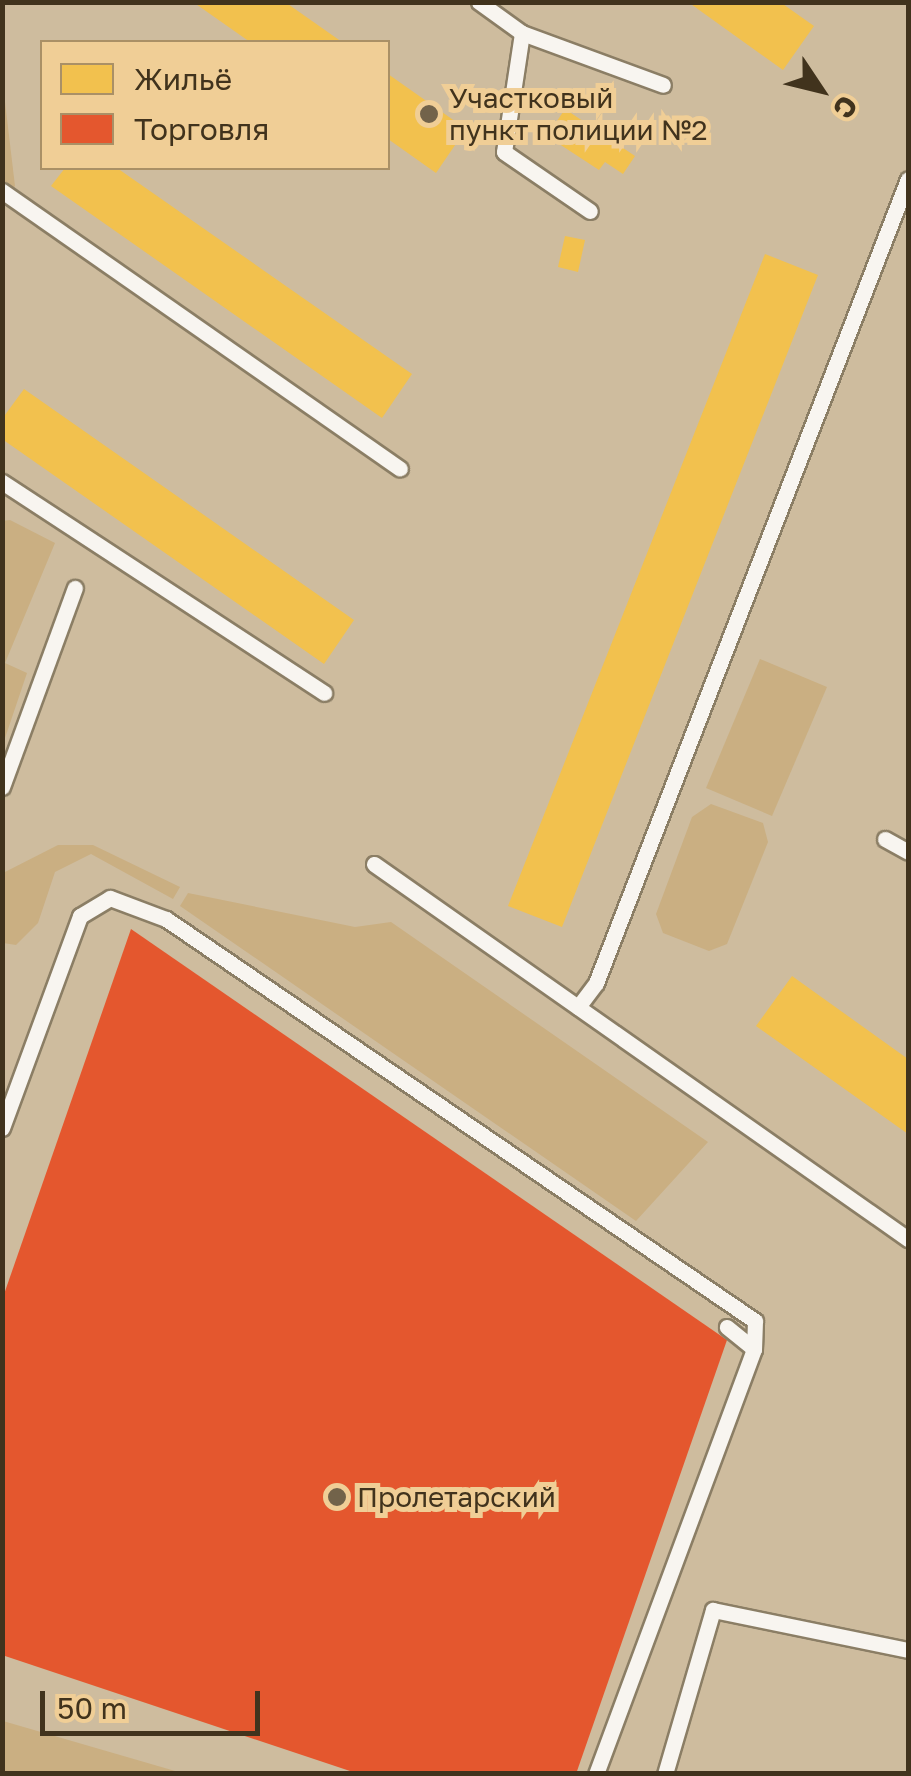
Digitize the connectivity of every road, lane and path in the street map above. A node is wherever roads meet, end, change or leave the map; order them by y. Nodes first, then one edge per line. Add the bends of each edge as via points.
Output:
1 (479, 2) edge
2 (522, 33) junction
3 (663, 84) dead end
4 (908, 179) edge
5 (2, 191) edge
6 (590, 211) dead end
7 (400, 469) dead end
8 (2, 482) edge
9 (75, 588) dead end
10 (324, 693) dead end
11 (2, 787) edge
12 (886, 838) dead end
13 (908, 852) edge
14 (374, 864) dead end
15 (578, 1007) junction
16 (2, 1128) edge
17 (908, 1239) edge
18 (727, 1327) dead end
19 (754, 1349) junction
20 (908, 1650) edge
21 (596, 1774) edge
22 (665, 1774) edge

1 - 2 lane
2 - 3 lane
2 - 6 lane via 504,152
4 - 15 lane via 596,983
5 - 7 lane
8 - 10 lane
9 - 11 lane
12 - 13 lane
14 - 15 lane
15 - 17 lane
16 - 19 lane via 80,916 110,898 166,919 755,1321
18 - 19 lane
19 - 21 lane
20 - 22 lane via 714,1610

